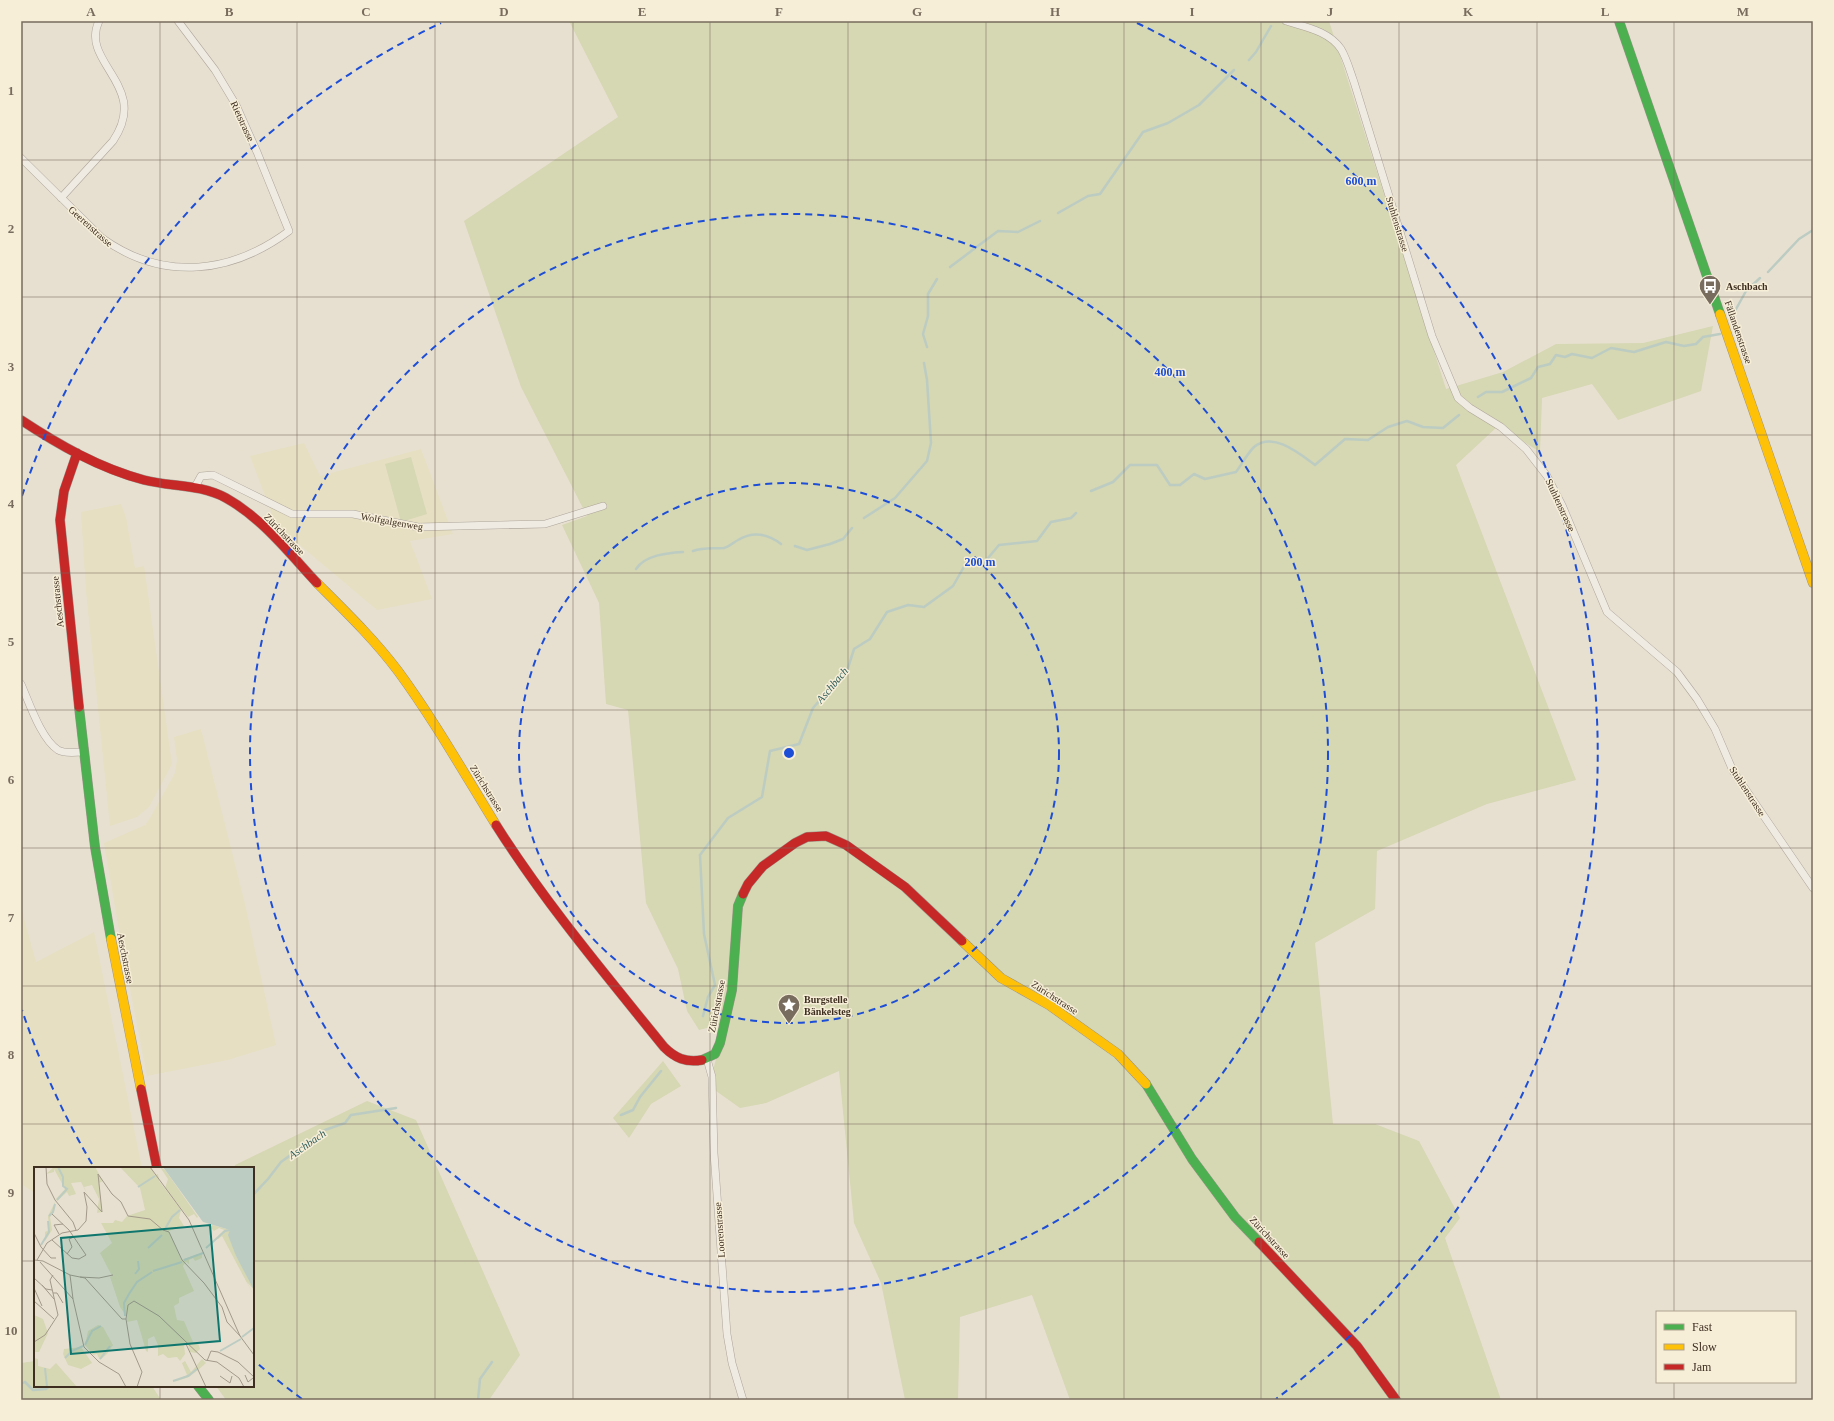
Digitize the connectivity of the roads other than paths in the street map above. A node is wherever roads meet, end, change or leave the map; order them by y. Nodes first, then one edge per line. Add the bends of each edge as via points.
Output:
1 (99, 21) edge
2 (178, 21) edge
3 (1286, 21) edge
4 (1619, 21) edge
5 (21, 158) edge
6 (61, 198) junction
7 (289, 231) joint
8 (21, 420) edge
9 (77, 452) junction
10 (195, 487) junction
11 (603, 506) dead end
12 (1813, 583) edge
13 (21, 684) edge
14 (83, 752) junction
15 (1813, 888) edge
16 (707, 1059) junction
17 (157, 1167) edge
18 (199, 1387) edge
19 (209, 1400) edge
20 (743, 1400) edge
21 (1396, 1400) edge

1 - 6 street via 95,35 96,47 120,86 124,103 123,121 113,141
2 - 7 street, Rietstrasse via 215,70 236,105
3 - 15 street, Stuhlenstrasse via 1332,38 1341,50 1354,82 1432,336 1458,398 1501,427 1526,449 1548,476 1607,612 1677,672 1715,729 1733,771
4 - 12 street, Fällandenstrasse
5 - 6 street, Geerenstrasse
6 - 7 street, Geerenstrasse via 90,228 115,248 134,257 168,267 204,268 220,264 253,252
8 - 9 street, Zürichstrasse
9 - 10 street, Zürichstrasse via 139,479
9 - 14 street, Aeschstrasse via 64,491 60,520
10 - 11 street, Wolfgalgenweg via 201,476 213,475 292,514 353,514 418,527 546,524
10 - 16 street, Zürichstrasse via 224,497 247,511 379,647 426,710 508,843 580,942 673,1056 694,1062
13 - 14 street via 49,742 60,750
14 - 17 street, Aeschstrasse via 102,894
16 - 20 street, Loorenstrasse via 712,1077 714,1153 726,1334
16 - 21 street, Zürichstrasse via 715,1054 720,1043 732,990 738,906 748,884 768,862 807,837 826,836 846,845 905,887 1001,978 1049,1005 1118,1054 1147,1086 1192,1159 1236,1216 1357,1346
18 - 19 street

